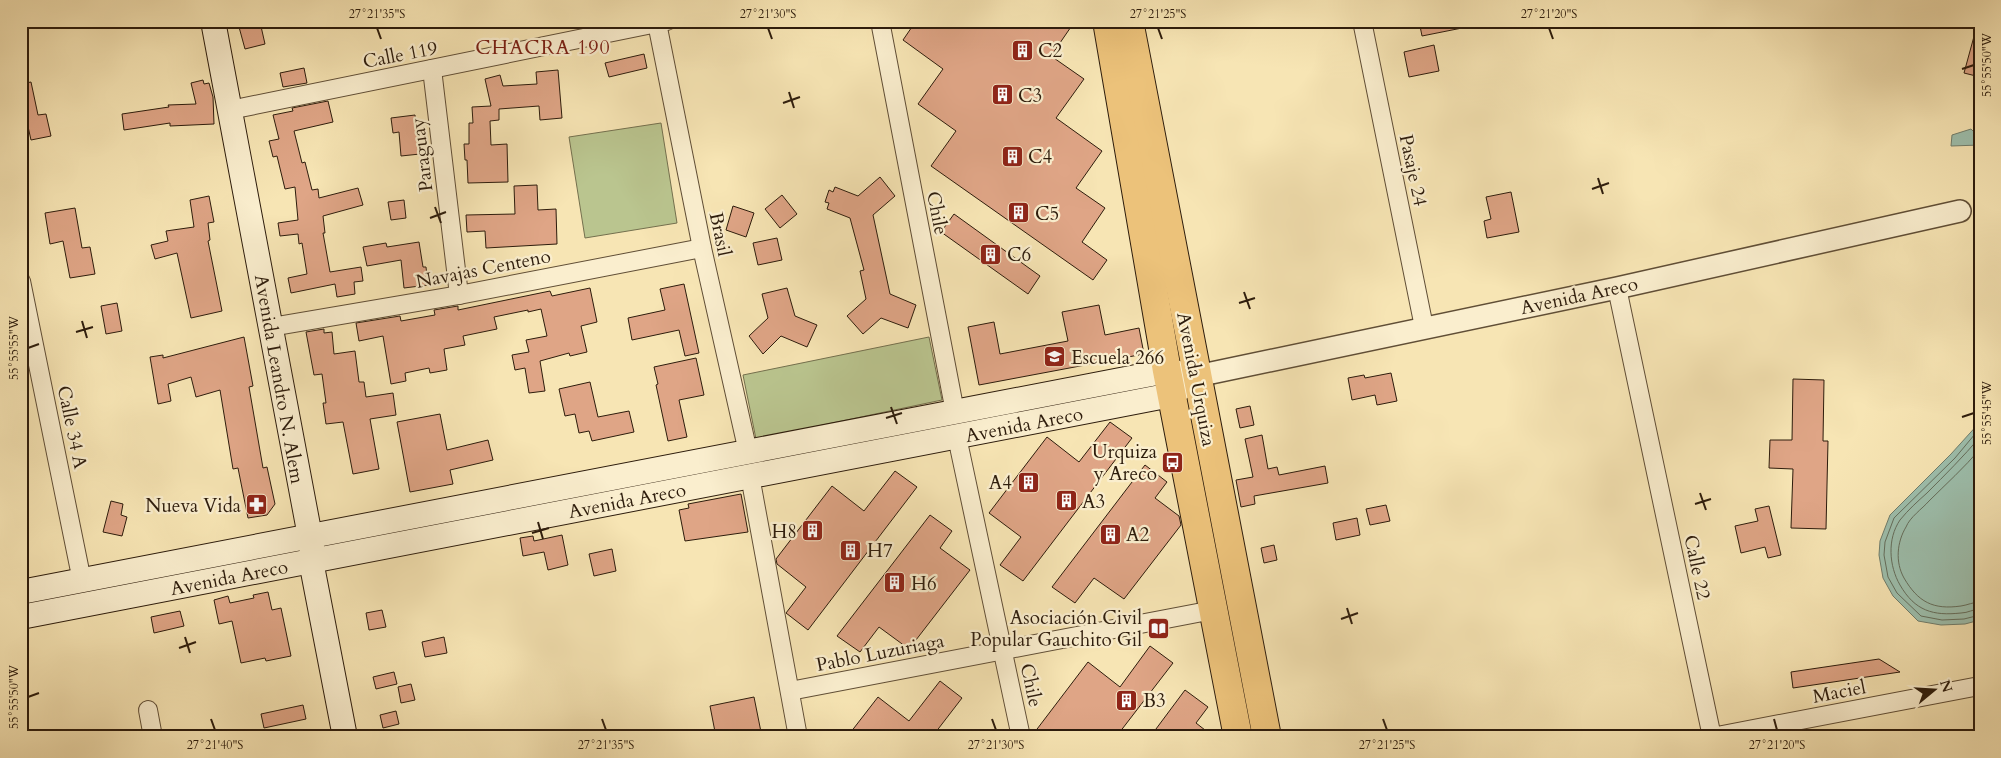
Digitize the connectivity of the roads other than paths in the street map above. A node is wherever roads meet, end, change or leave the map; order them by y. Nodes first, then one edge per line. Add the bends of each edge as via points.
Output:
1 (213, 21) edge
2 (880, 21) edge
3 (1107, 21) edge
4 (1129, 21) edge
5 (1362, 21) edge
6 (662, 22) edge
7 (432, 69) junction
8 (230, 110) junction
9 (1960, 211) dead end
10 (702, 248) junction
11 (21, 281) edge
12 (1617, 288) junction
13 (460, 295) junction
14 (271, 327) junction
15 (1424, 327) junction
16 (1197, 376) junction
17 (1169, 383) junction
18 (955, 412) junction
19 (957, 436) junction
20 (748, 452) junction
21 (750, 476) junction
22 (309, 537) junction
23 (311, 561) junction
24 (82, 581) junction
25 (21, 592) edge
26 (1213, 610) junction
27 (21, 617) edge
28 (1003, 650) junction
29 (1974, 687) dead end
30 (790, 691) junction
31 (148, 710) dead end
32 (153, 737) edge
33 (345, 737) edge
34 (798, 737) edge
35 (1021, 737) edge
36 (1238, 737) edge
37 (1267, 737) edge
38 (1712, 737) edge

1 - 8 main road, Avenida Leandro N. Alem
2 - 18 street, Chile
3 - 17 main road, Avenida Urquiza
4 - 16 main road, Avenida Urquiza
5 - 15 street, Pasaje 24
6 - 7 street, Calle 119
6 - 10 street, Brasil
7 - 8 street, Calle 119
7 - 13 street, Paraguay
8 - 14 main road, Avenida Leandro N. Alem
9 - 12 street, Avenida Areco
10 - 13 street, Navajas Centeno
10 - 20 street, Brasil
11 - 24 street, Calle 34 A
12 - 15 street, Avenida Areco
12 - 38 street, Calle 22
13 - 14 street, Navajas Centeno
14 - 22 main road, Avenida Leandro N. Alem
15 - 16 street, Avenida Areco
16 - 17 main road, Avenida Areco
16 - 37 main road, Avenida Urquiza
17 - 18 main road, Avenida Areco
17 - 19 main road, Avenida Areco
17 - 26 main road, Avenida Urquiza
18 - 20 main road, Avenida Areco
19 - 21 main road, Avenida Areco
19 - 28 street, Chile
20 - 22 main road, Avenida Areco
21 - 23 main road, Avenida Areco
21 - 30 street
22 - 23 main road, Avenida Leandro N. Alem
22 - 24 main road, Avenida Areco
23 - 27 main road, Avenida Areco
23 - 33 main road, Avenida Leandro N. Alem
24 - 25 main road, Avenida Areco
26 - 28 street, Pablo Luzuriaga
26 - 36 main road, Avenida Urquiza
28 - 30 street, Pablo Luzuriaga
28 - 35 street, Chile
29 - 38 street, Maciel
30 - 34 street
31 - 32 street

